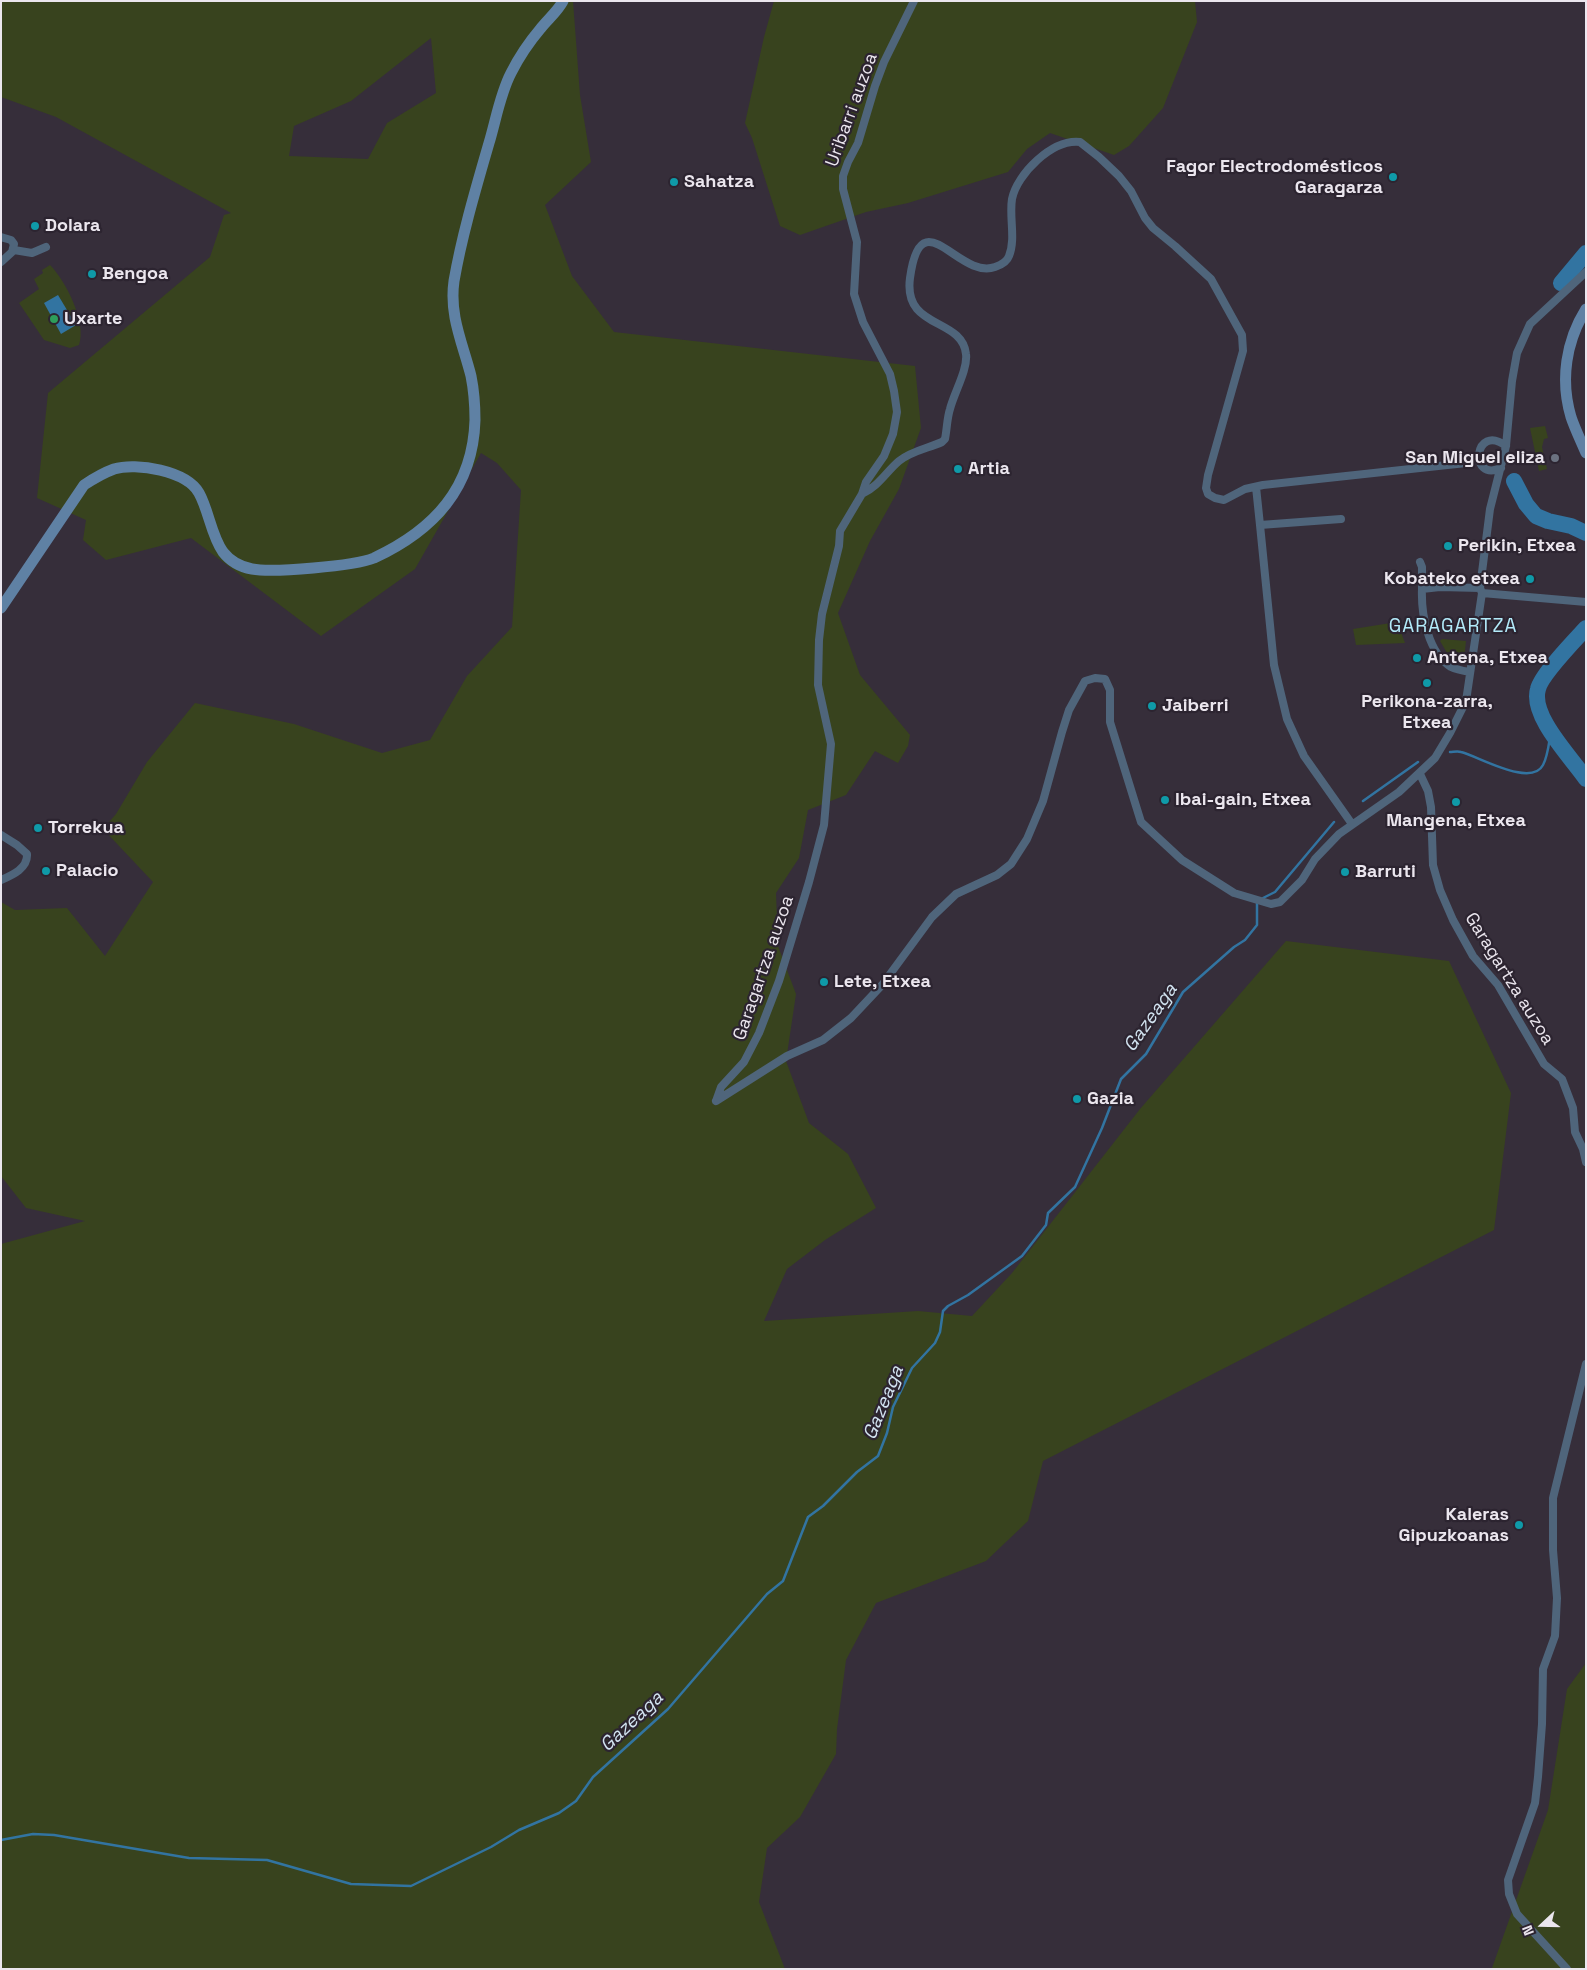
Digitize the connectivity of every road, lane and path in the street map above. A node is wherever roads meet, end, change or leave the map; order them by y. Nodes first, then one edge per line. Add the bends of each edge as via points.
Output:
1 (563, 1) edge
2 (914, 1) edge
3 (1, 238) edge
4 (46, 247) dead end
5 (14, 250) junction
6 (1, 262) edge
7 (1586, 272) edge
8 (1586, 309) edge
9 (1506, 446) junction
10 (1586, 453) edge
11 (1479, 459) junction
12 (1501, 468) junction
13 (1256, 487) junction
14 (862, 494) junction
15 (1341, 519) dead end
16 (1260, 525) junction
17 (839, 540) joint
18 (1420, 562) dead end
19 (1422, 589) junction
20 (1481, 591) junction
21 (1586, 602) edge
22 (1, 608) edge
23 (1470, 672) junction
24 (1420, 774) junction
25 (1352, 824) junction
26 (1, 835) edge
27 (1, 880) edge
28 (1586, 1162) edge
29 (1586, 1364) edge
30 (1566, 1969) edge

1 - 22 street via 510,74 482,166 454,282 452,304 475,404 472,451 462,481 435,518 417,534 371,559 322,567 253,570 237,564 223,552 199,492 192,483 178,475 160,471 116,468 84,486
2 - 14 street, Uribarri auzoa via 884,62 858,143 843,176 843,189 857,242 854,294 858,311 890,374 896,412 893,434 884,456 866,482
3 - 5 street via 11,240
4 - 5 street via 32,253
5 - 6 street
7 - 9 street via 1530,324 1517,353
8 - 10 street via 1571,340 1565,374 1571,417
9 - 11 street via 1499,441 1484,442
9 - 12 street
11 - 12 street via 1487,470
11 - 13 street
12 - 20 street, Garagartza auzoa via 1490,509
13 - 14 street via 1224,500 1208,494 1206,488 1243,352 1242,334 1211,279 1147,222 1130,191 1111,167 1080,142 1066,143 1045,154 1022,176 1012,200 1010,255 1001,264 982,269 971,266 935,242 919,247 910,277 912,303 928,318 958,337 965,348 965,364 950,410 945,439 907,455 871,490
13 - 16 street
14 - 17 street, Uribarri auzoa via 840,531
15 - 16 street
16 - 25 street via 1274,665 1287,720 1304,756
17 - 25 street, Garagartza auzoa via 819,640 818,686 831,744 824,825 779,981 759,1033 744,1062 722,1087 716,1102 787,1056 824,1040 844,1024 882,984 932,917 956,894 997,875 1011,864 1027,839 1043,801 1069,710 1085,681 1105,679 1110,690 1110,722 1141,822 1182,860 1234,893 1270,904 1280,902 1339,834
18 - 19 street
19 - 20 street via 1440,587
19 - 23 street via 1424,617 1436,649 1452,668
20 - 21 street
20 - 23 street, Garagartza auzoa
23 - 24 street, Garagartza auzoa via 1466,701 1435,758
24 - 25 street, Garagartza auzoa
24 - 28 street, Garagartza auzoa via 1431,807 1434,864 1440,890 1473,956 1498,985 1544,1064 1562,1079 1573,1108 1575,1132
26 - 27 street via 27,854 26,864
29 - 30 street via 1552,1498 1557,1598 1555,1636 1543,1669 1535,1803 1508,1880 1509,1894 1517,1914

